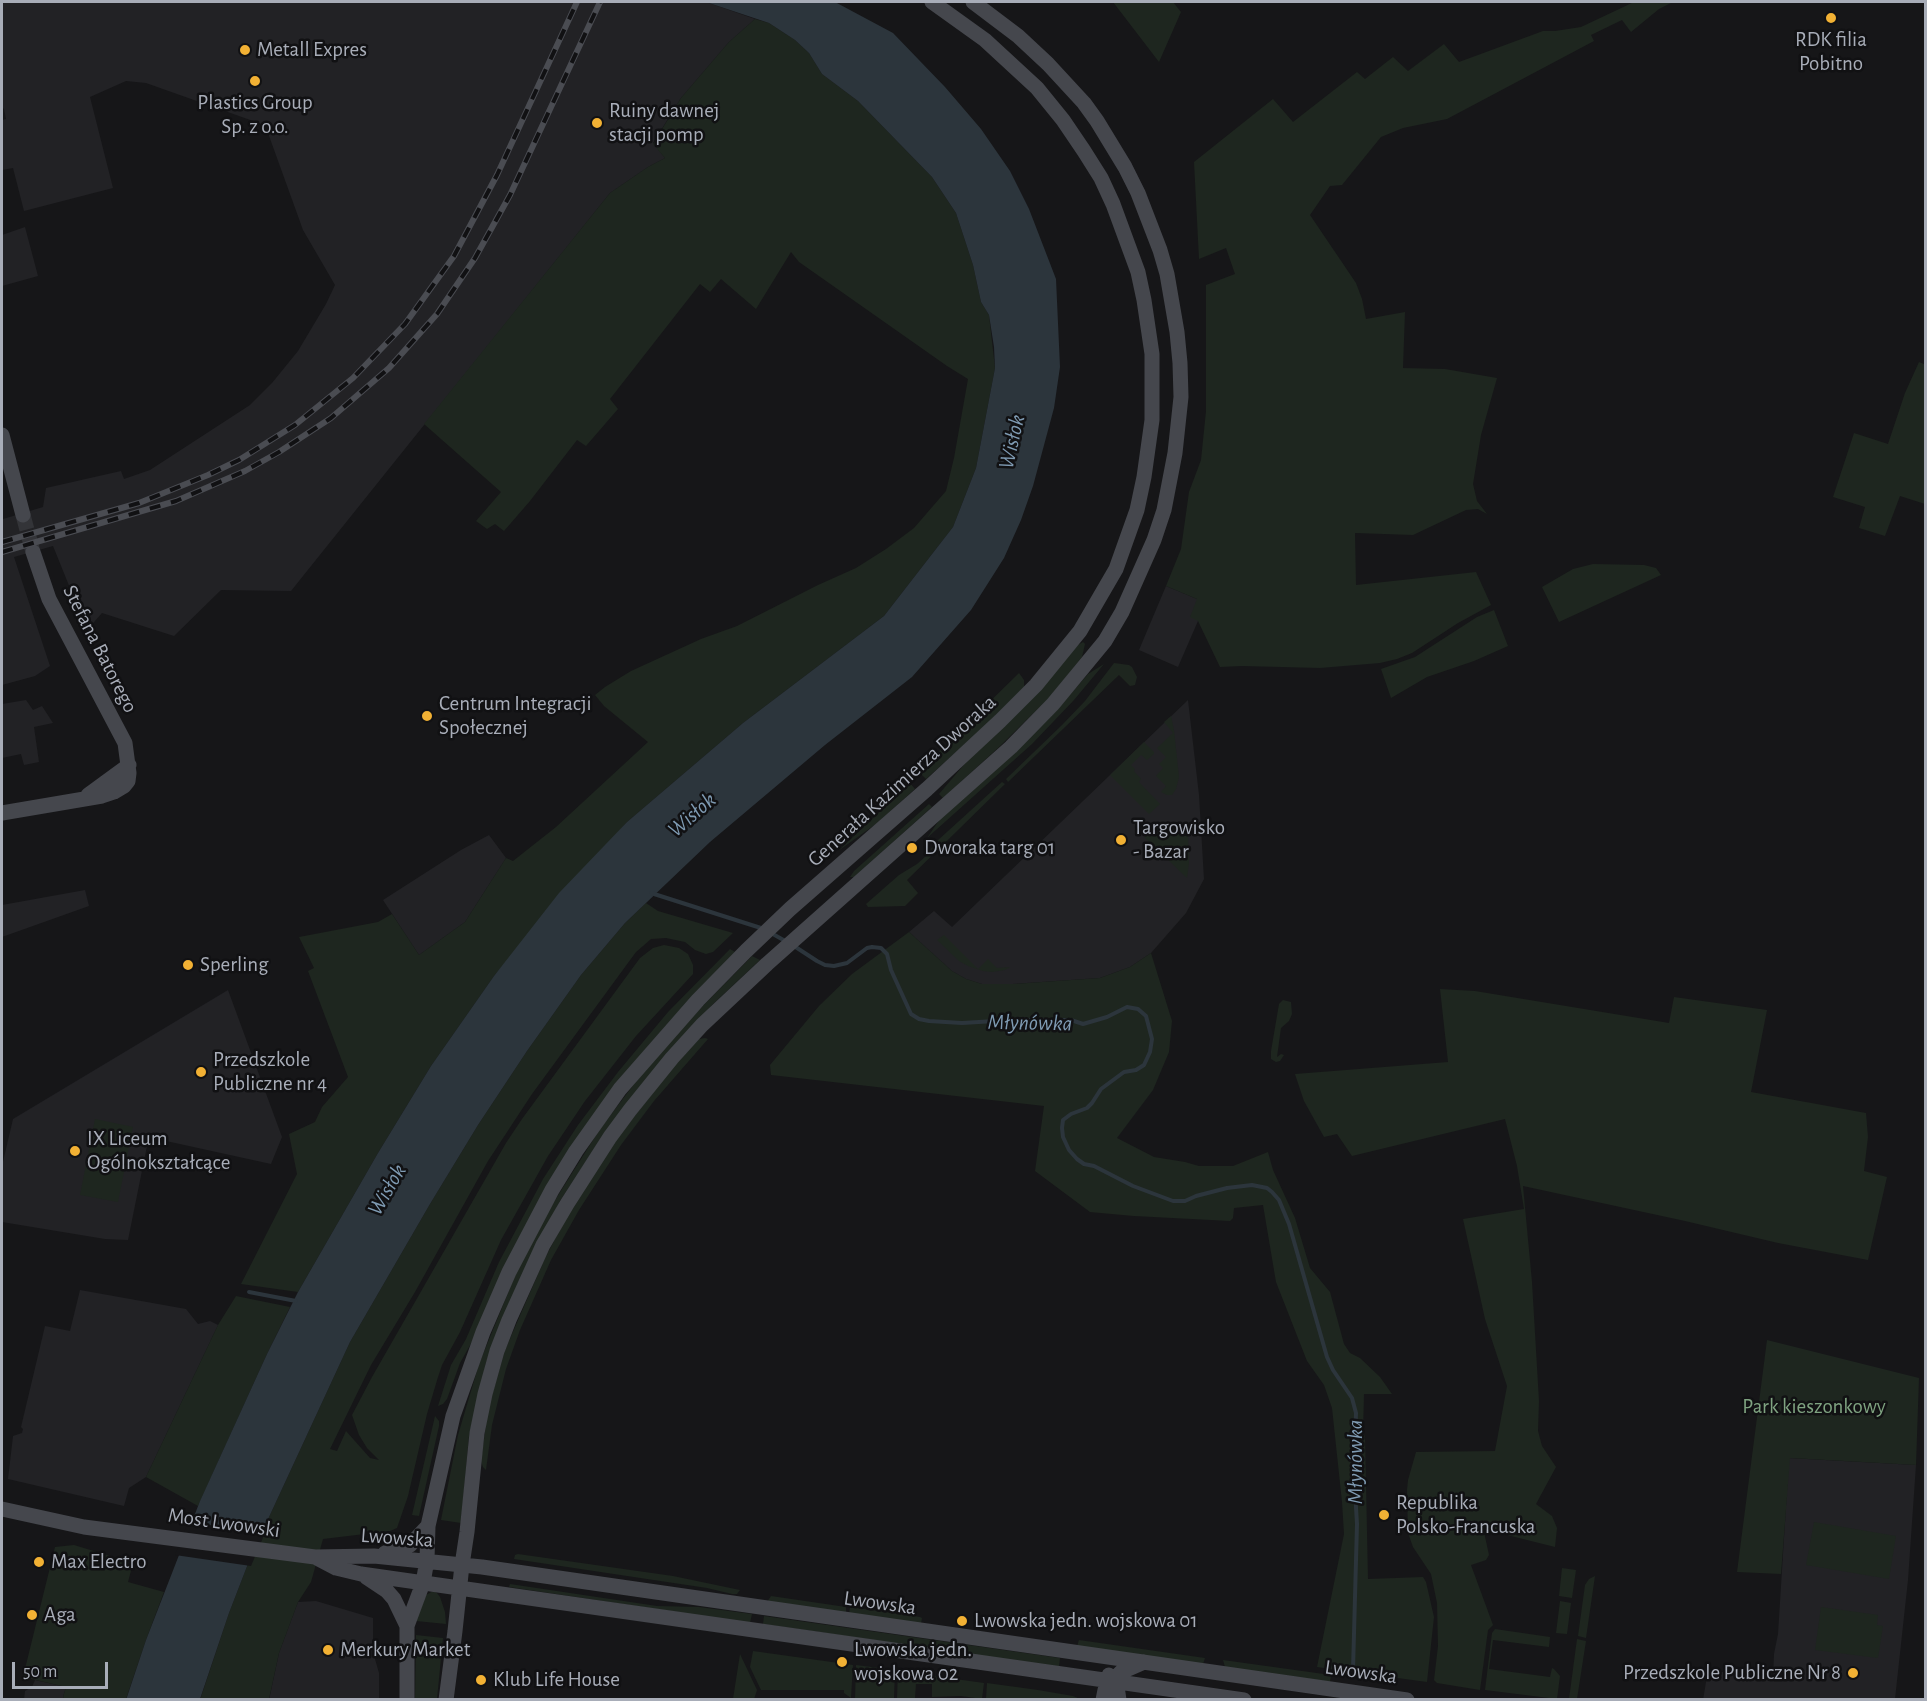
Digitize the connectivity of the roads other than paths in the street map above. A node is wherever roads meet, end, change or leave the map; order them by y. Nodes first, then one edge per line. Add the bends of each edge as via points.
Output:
1 (932, 2) edge
2 (973, 2) edge
3 (2, 435) edge
4 (23, 515) tunnel mouth
5 (33, 552) tunnel mouth
6 (2, 813) edge
7 (2, 1509) edge
8 (428, 1526) junction
9 (374, 1556) junction
10 (315, 1557) junction
11 (428, 1560) junction
12 (462, 1564) junction
13 (361, 1574) junction
14 (423, 1583) junction
15 (459, 1587) junction
16 (407, 1626) junction
17 (1086, 1654) junction
18 (1144, 1662) junction
19 (1066, 1674) junction
20 (1113, 1680) junction
21 (1149, 1685) junction
22 (407, 1700) edge
23 (446, 1700) edge
24 (1100, 1700) edge
25 (1119, 1700) edge
26 (1125, 1700) edge
27 (1244, 1700) edge
28 (1407, 1700) edge

1 - 8 main road, Generała Kazimierza Dworaka via 985,40 1037,88 1063,120 1113,204 1138,272 1152,354 1149,445 1137,510 1116,569 1083,626 1025,697 746,951 620,1089 576,1151 508,1272 468,1371 453,1416
2 - 12 main road via 1048,64 1083,103 1112,144 1138,193 1160,250 1173,302 1181,397 1164,510 1148,557 1122,612 1105,641 1053,704 1011,747 702,1025 636,1102 591,1164 543,1245 497,1351 477,1433
3 - 4 main road
5 - 6 main road, Stefana Batorego via 50,599 125,743 129,765 84,798
7 - 10 main road, Most Lwowski via 84,1527
8 - 9 main road via 410,1545
8 - 11 main road, Generała Kazimierza Dworaka
9 - 10 main road, Lwowska
9 - 11 main road, Lwowska
10 - 13 main road, Lwowska via 336,1568
11 - 12 main road, Lwowska
11 - 14 main road, Generała Kazimierza Dworaka
12 - 15 main road
12 - 17 main road, Lwowska
13 - 14 main road, Lwowska
13 - 16 main road via 387,1591
14 - 15 main road, Lwowska
14 - 16 main road, Generała Kazimierza Dworaka
15 - 19 main road, Lwowska
15 - 23 main road
16 - 22 main road
17 - 18 main road, Lwowska
17 - 20 main road via 1103,1665
18 - 20 main road
18 - 28 main road, Lwowska
19 - 20 main road, Lwowska
19 - 24 main road via 1090,1688
20 - 21 main road, Lwowska
20 - 24 main road
20 - 25 main road
21 - 26 main road
21 - 27 main road, Lwowska

